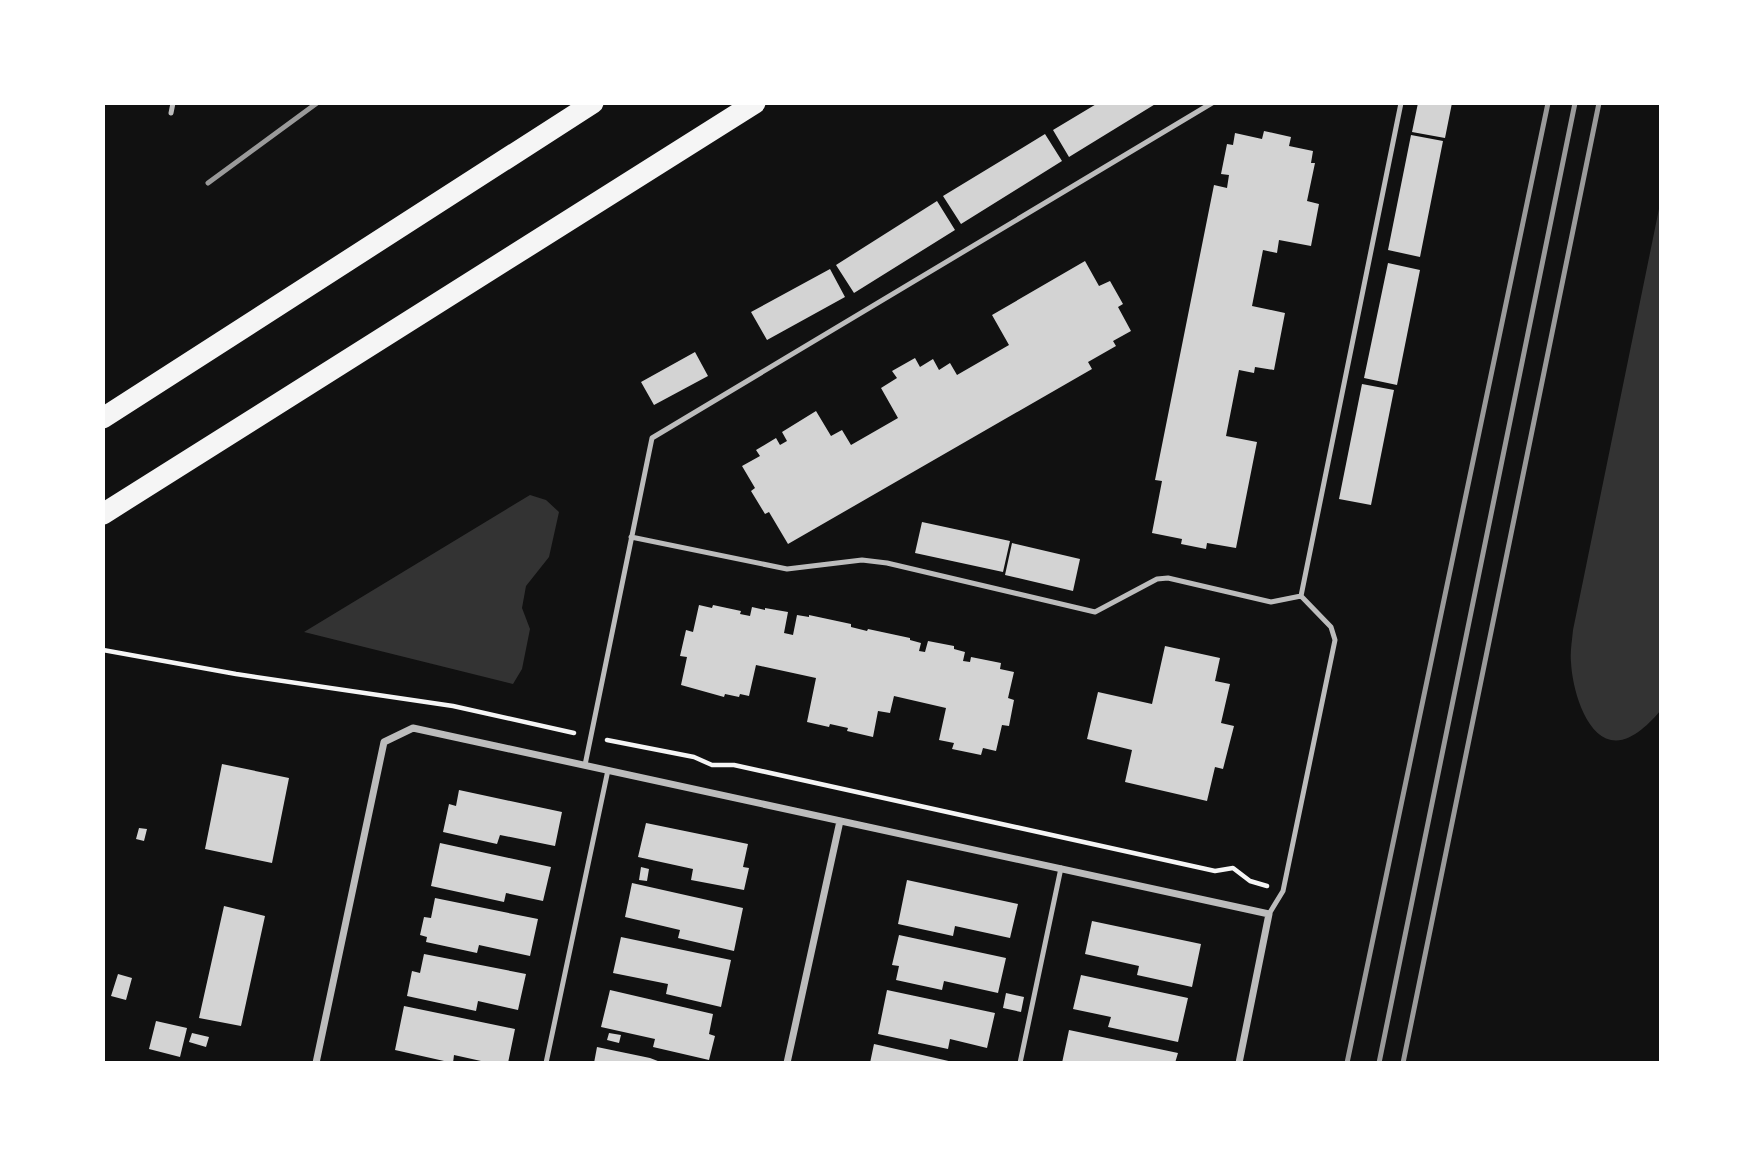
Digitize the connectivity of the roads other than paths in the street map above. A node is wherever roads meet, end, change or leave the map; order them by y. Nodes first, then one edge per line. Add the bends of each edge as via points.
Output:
1 (173, 103) edge
2 (593, 103) edge
3 (755, 103) edge
4 (1212, 103) edge
5 (1401, 103) edge
6 (171, 113) dead end
7 (103, 418) edge
8 (103, 514) edge
9 (631, 537) junction
10 (1301, 596) junction
11 (585, 765) junction
12 (608, 770) junction
13 (840, 821) junction
14 (1061, 868) junction
15 (1269, 914) junction
16 (316, 1063) edge
17 (546, 1063) edge
18 (787, 1063) edge
19 (1020, 1063) edge
20 (1239, 1063) edge

1 - 6 lane
2 - 7 highway
3 - 8 highway
4 - 9 lane via 652,438
5 - 10 lane
9 - 10 lane via 788,569 862,560 887,563 1095,612 1157,579 1168,578 1270,602
9 - 11 lane
10 - 15 lane via 1331,627 1335,640 1283,891
11 - 12 street
11 - 16 street via 413,728 384,743
12 - 13 street
12 - 17 lane
13 - 14 street
13 - 18 street
14 - 15 street
14 - 19 lane
15 - 20 street

